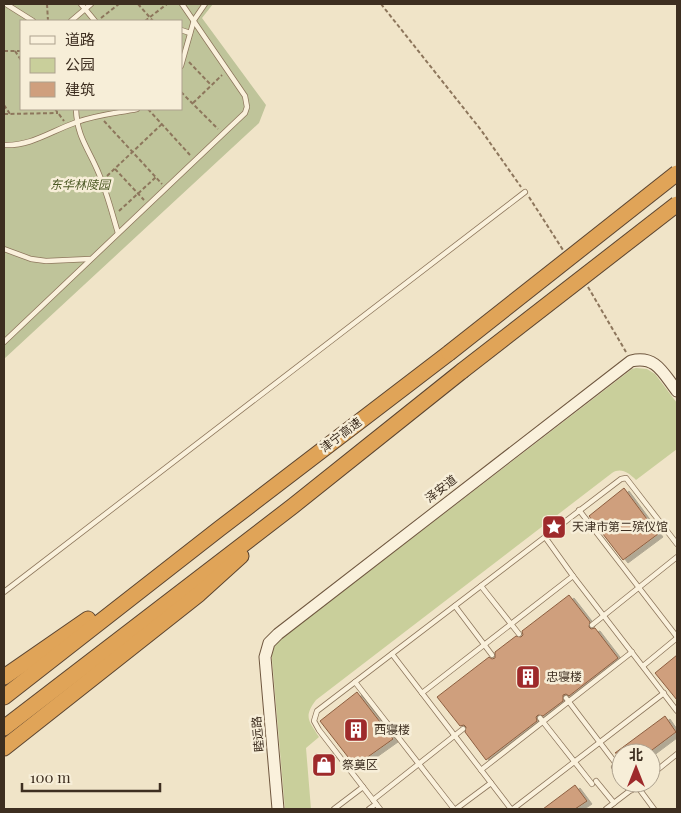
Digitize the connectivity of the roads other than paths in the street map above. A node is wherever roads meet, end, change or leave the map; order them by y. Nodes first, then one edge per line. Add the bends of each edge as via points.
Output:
1 (6, 4) edge
2 (81, 4) edge
3 (91, 4) edge
4 (182, 4) edge
5 (204, 4) edge
6 (85, 9) junction
7 (31, 20) edge
8 (72, 20) edge
9 (96, 20) edge
10 (194, 20) junction
11 (182, 30) edge
12 (190, 33) junction
13 (182, 63) edge
14 (76, 110) edge
15 (132, 110) edge
16 (76, 122) junction
17 (4, 145) edge
18 (677, 173) edge
19 (525, 192) road end
20 (677, 204) edge
21 (118, 234) junction
22 (4, 249) edge
23 (91, 259) junction
24 (4, 342) edge
25 (677, 391) edge
26 (293, 506) junction
27 (578, 510) junction
28 (219, 529) junction
29 (545, 537) junction
30 (677, 544) edge
31 (677, 557) edge
32 (573, 576) junction
33 (481, 586) junction
34 (639, 588) junction
35 (4, 592) edge
36 (455, 606) junction
37 (603, 616) junction
38 (511, 624) junction
39 (592, 625) dead end
40 (518, 634) dead end
41 (677, 638) edge
42 (484, 644) junction
43 (632, 652) junction
44 (392, 654) junction
45 (492, 655) dead end
46 (265, 656) joint
47 (643, 666) junction
48 (4, 677) edge
49 (355, 682) junction
50 (422, 693) junction
51 (664, 693) junction
52 (4, 697) edge
53 (568, 700) junction
54 (677, 711) edge
55 (542, 720) junction
56 (4, 728) edge
57 (463, 729) dead end
58 (454, 736) junction
59 (600, 742) junction
60 (4, 748) edge
61 (677, 754) edge
62 (611, 760) edge
63 (575, 762) junction
64 (419, 763) junction
65 (661, 767) edge
66 (481, 770) junction
67 (491, 783) junction
68 (363, 787) junction
69 (628, 793) edge
70 (644, 793) edge
71 (374, 802) junction
72 (611, 807) edge
73 (278, 809) edge
74 (334, 809) edge
75 (369, 809) edge
76 (380, 809) edge
77 (455, 809) edge
78 (512, 809) edge
79 (654, 809) edge

1 - 7 lane
2 - 6 lane
3 - 6 lane
4 - 10 lane
5 - 10 lane
6 - 8 lane
6 - 9 lane
10 - 12 lane
10 - 21 lane via 245,96 247,108 242,117
11 - 12 lane
12 - 13 lane
14 - 16 lane
15 - 16 lane
16 - 17 lane via 24,144
16 - 21 lane via 102,181
18 - 28 highway, 津宁高速, bridge
19 - 35 lane
20 - 26 highway, 津宁高速, bridge
21 - 23 lane
22 - 23 lane via 46,261
23 - 24 lane
25 - 46 street, 泽安道 via 654,362 630,361 278,634 269,643
26 - 56 highway, 津宁高速
26 - 60 highway via 199,594
27 - 29 lane
27 - 30 lane via 626,478
27 - 34 lane
28 - 48 highway
28 - 52 highway, 津宁高速
29 - 32 lane
29 - 33 lane
31 - 34 lane
32 - 37 lane
32 - 38 lane
33 - 36 lane
33 - 38 lane
34 - 37 lane
34 - 41 lane
36 - 42 lane
36 - 44 lane
37 - 39 lane
37 - 43 lane
38 - 40 lane
38 - 42 lane
41 - 47 lane
42 - 45 lane
42 - 50 lane
43 - 47 lane
43 - 53 lane
44 - 49 lane
44 - 50 lane
46 - 73 street, 睦远路
47 - 51 lane
49 - 64 lane
49 - 68 lane via 317,712 314,721
50 - 58 lane
51 - 54 lane
51 - 59 lane
53 - 55 lane
53 - 59 lane
55 - 63 lane
55 - 66 lane
57 - 58 lane
58 - 64 lane
58 - 66 lane
59 - 62 lane
59 - 63 lane
61 - 65 lane
63 - 72 lane
63 - 78 lane
64 - 71 lane
64 - 77 lane
66 - 67 lane
67 - 77 lane
67 - 78 lane
68 - 71 lane
68 - 74 lane
69 - 72 lane
70 - 79 lane
71 - 75 lane
71 - 76 lane

